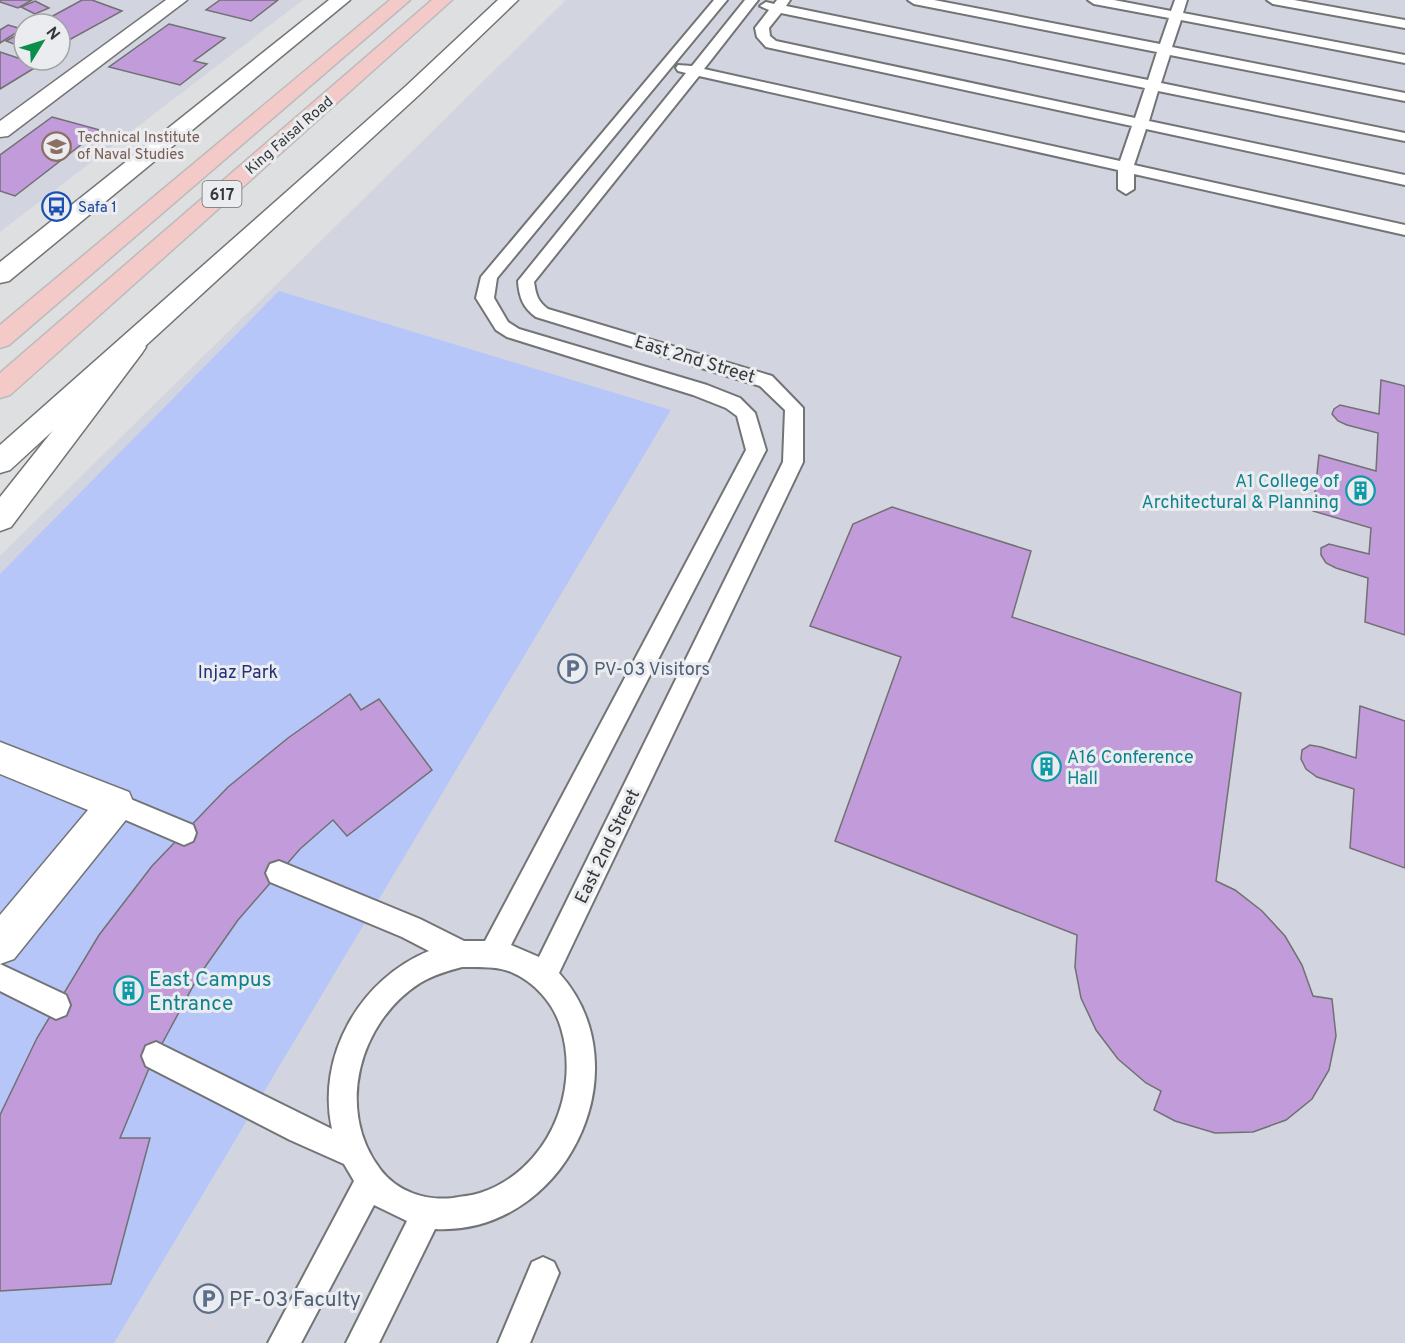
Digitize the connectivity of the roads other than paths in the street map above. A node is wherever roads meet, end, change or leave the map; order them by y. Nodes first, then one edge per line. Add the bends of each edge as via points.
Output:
1 (178, 0) edge
2 (341, 0) edge
3 (401, 0) edge
4 (443, 0) edge
5 (508, 0) edge
6 (721, 0) edge
7 (914, 0) edge
8 (1094, 0) edge
9 (1180, 0) edge
10 (1273, 0) edge
11 (747, 1) edge
12 (781, 4) edge
13 (1175, 16) junction
14 (1405, 24) edge
15 (1164, 50) junction
16 (1405, 59) edge
17 (667, 64) junction
18 (695, 71) junction
19 (1153, 85) junction
20 (1405, 97) edge
21 (1140, 124) junction
22 (0, 131) edge
23 (1405, 137) edge
24 (1126, 167) junction
25 (1405, 180) edge
26 (1126, 189) dead end
27 (1405, 230) edge
28 (0, 275) edge
29 (149, 326) junction
30 (0, 339) edge
31 (652, 345) junction
32 (637, 371) junction
33 (0, 388) edge
34 (24, 438) junction
35 (0, 454) edge
36 (0, 462) edge
37 (0, 519) edge
38 (2, 757) edge
39 (116, 804) junction
40 (184, 833) dead end
41 (279, 873) dead end
42 (0, 945) edge
43 (462, 954) junction
44 (492, 954) junction
45 (0, 977) edge
46 (543, 977) junction
47 (56, 1005) dead end
48 (156, 1056) dead end
49 (352, 1153) junction
50 (370, 1181) junction
51 (427, 1213) junction
52 (543, 1273) dead end
53 (284, 1343) edge
54 (362, 1343) edge
55 (513, 1343) edge

1 - 22 main road
2 - 28 main road
3 - 30 highway, King Faisal Road / 617
4 - 33 highway, King Faisal Road / 617
5 - 29 main road
6 - 17 lane, East 2nd Street
7 - 15 lane
8 - 13 lane
9 - 13 lane
10 - 14 lane
11 - 12 lane
11 - 18 lane, East 2nd Street
12 - 19 lane
12 - 21 lane via 762,28 771,44
13 - 15 lane
13 - 16 lane
15 - 19 lane
15 - 20 lane
17 - 18 lane
17 - 32 lane, East 2nd Street via 489,277 485,298 502,326 513,333
18 - 24 lane
18 - 31 lane, East 2nd Street via 526,281 531,306 543,313
19 - 21 lane
19 - 23 lane
21 - 24 lane
21 - 25 lane
24 - 26 lane
24 - 27 lane
29 - 34 main road
29 - 37 main road
31 - 32 lane
31 - 46 lane, East 2nd Street via 766,381 794,408 793,462
32 - 44 lane, East 2nd Street via 733,403 746,412 756,450
34 - 35 main road
34 - 36 main road
38 - 39 main road
39 - 40 lane
39 - 42 main road
41 - 43 lane via 411,928
43 - 44 lane
43 - 49 lane via 433,962 405,978 380,999 361,1027 347,1059 341,1093 344,1128
44 - 46 lane via 519,961
45 - 47 lane
46 - 51 lane via 563,999 576,1026 583,1058 581,1092 571,1127 553,1158 534,1178 498,1204 465,1214
48 - 49 lane
49 - 50 lane
50 - 51 lane via 400,1204
50 - 53 lane
51 - 54 lane
52 - 55 lane

